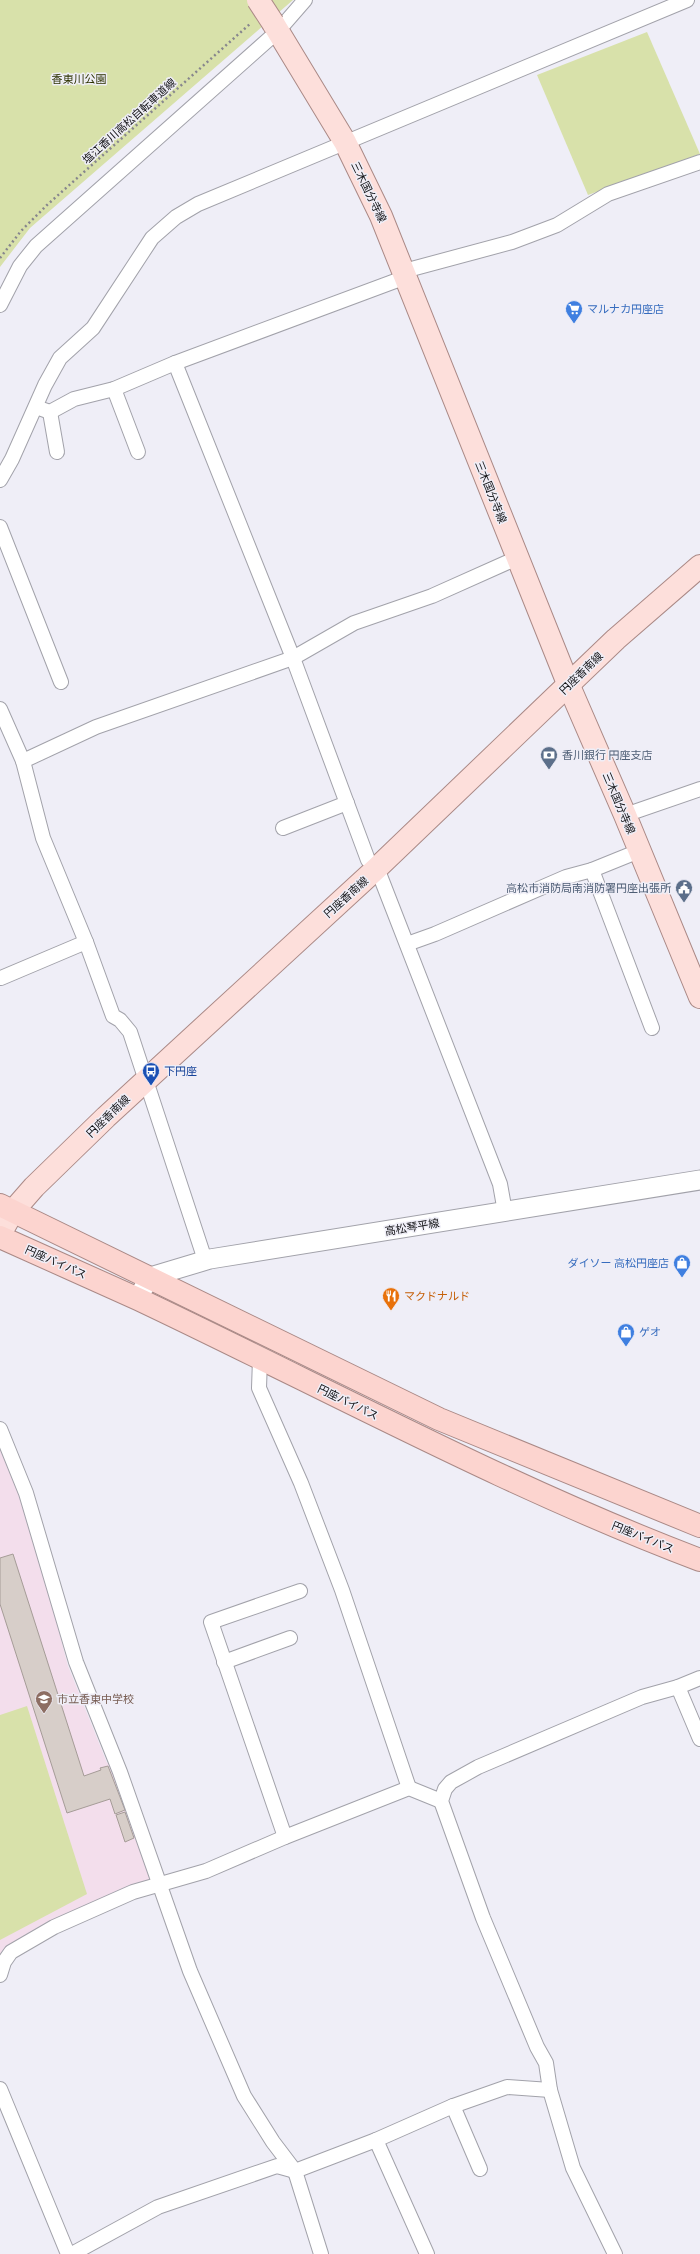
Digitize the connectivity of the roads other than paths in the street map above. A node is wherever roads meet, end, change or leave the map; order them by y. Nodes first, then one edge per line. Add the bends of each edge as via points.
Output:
1 (258, 0) edge
2 (305, 0) edge
3 (687, 0) edge
4 (268, 25) junction
5 (345, 142) junction
6 (700, 162) edge
7 (405, 274) junction
8 (0, 305) edge
9 (175, 362) junction
10 (114, 389) junction
11 (36, 407) junction
12 (50, 412) junction
13 (57, 452) dead end
14 (138, 452) dead end
15 (0, 480) edge
16 (0, 527) edge
17 (517, 558) junction
18 (700, 566) edge
19 (293, 658) junction
20 (61, 682) dead end
21 (569, 686) junction
22 (0, 709) edge
23 (23, 761) junction
24 (700, 789) edge
25 (347, 803) junction
26 (625, 815) junction
27 (283, 828) dead end
28 (639, 850) junction
29 (377, 868) junction
30 (592, 870) junction
31 (86, 942) junction
32 (407, 944) junction
33 (1, 978) edge
34 (700, 997) edge
35 (652, 1028) dead end
36 (145, 1081) junction
37 (700, 1180) edge
38 (6, 1208) edge
39 (505, 1212) junction
40 (0, 1234) edge
41 (0, 1237) edge
42 (205, 1260) junction
43 (150, 1276) junction
44 (137, 1299) junction
45 (260, 1359) junction
46 (0, 1428) edge
47 (700, 1526) edge
48 (700, 1560) edge
49 (300, 1591) dead end
50 (290, 1638) dead end
51 (224, 1662) junction
52 (700, 1678) edge
53 (678, 1687) junction
54 (700, 1739) edge
55 (409, 1788) junction
56 (441, 1801) junction
57 (285, 1837) junction
58 (159, 1883) junction
59 (0, 1976) edge
60 (0, 2089) edge
61 (550, 2090) junction
62 (453, 2106) junction
63 (376, 2140) junction
64 (480, 2169) dead end
65 (295, 2171) junction
66 (68, 2254) edge
67 (72, 2254) edge
68 (321, 2254) edge
69 (427, 2254) edge
70 (615, 2254) edge

1 - 4 main road, 三木国分寺線, bridge
2 - 4 street
3 - 5 street
4 - 5 main road, 三木国分寺線
4 - 8 street via 36,246 20,266
5 - 7 main road, 三木国分寺線 via 381,216
5 - 11 street via 198,204 176,216 152,238 93,328 60,358
6 - 7 street via 608,194 557,225 512,242
7 - 9 street
7 - 17 main road, 三木国分寺線
9 - 10 street
9 - 19 street
10 - 12 street via 74,399
10 - 14 street
11 - 12 street
11 - 15 street
12 - 13 street
16 - 20 street
17 - 19 street via 432,596 354,623
17 - 21 main road, 三木国分寺線
18 - 21 main road, 円座香南線 via 616,639
19 - 23 street via 96,727
19 - 25 street
21 - 26 main road, 三木国分寺線
21 - 29 main road, 円座香南線
22 - 23 street
23 - 31 street via 44,838
24 - 26 street
25 - 27 street
25 - 29 street via 368,860
26 - 28 main road, 三木国分寺線
28 - 30 street
28 - 34 main road, 三木国分寺線
29 - 32 street
29 - 36 main road, 円座香南線
30 - 32 street via 566,877
30 - 35 street
31 - 33 street
31 - 36 street via 113,1016 130,1032
32 - 39 street via 500,1184
36 - 38 main road, 円座香南線 via 34,1187
36 - 42 street
37 - 39 main road, 高松琴平線
38 - 40 main road, 円座香南線
38 - 43 highway
39 - 42 main road, 高松琴平線
41 - 44 highway, 円座バイパス
42 - 43 main road, 高松琴平線
43 - 44 main road
43 - 47 highway via 439,1419
44 - 45 highway, 円座バイパス
45 - 48 highway, 円座バイパス via 431,1443 634,1535
45 - 55 street via 259,1388 301,1483 342,1590
46 - 58 street via 26,1493 76,1662 120,1772
49 - 51 street via 211,1622
50 - 51 street
51 - 57 street
52 - 53 street
53 - 54 street
53 - 56 street via 642,1697 478,1767 451,1782 445,1789
55 - 56 street
55 - 57 street
56 - 61 street via 483,1918 546,2063
57 - 58 street via 206,1871
58 - 59 street via 54,1927 11,1952 4,1962
58 - 65 street via 190,1971 244,2096
60 - 66 street
61 - 62 street via 507,2086
61 - 70 street via 573,2168
62 - 63 street
62 - 64 street
63 - 65 street
63 - 69 street
65 - 67 street via 277,2166 158,2207
65 - 68 street

